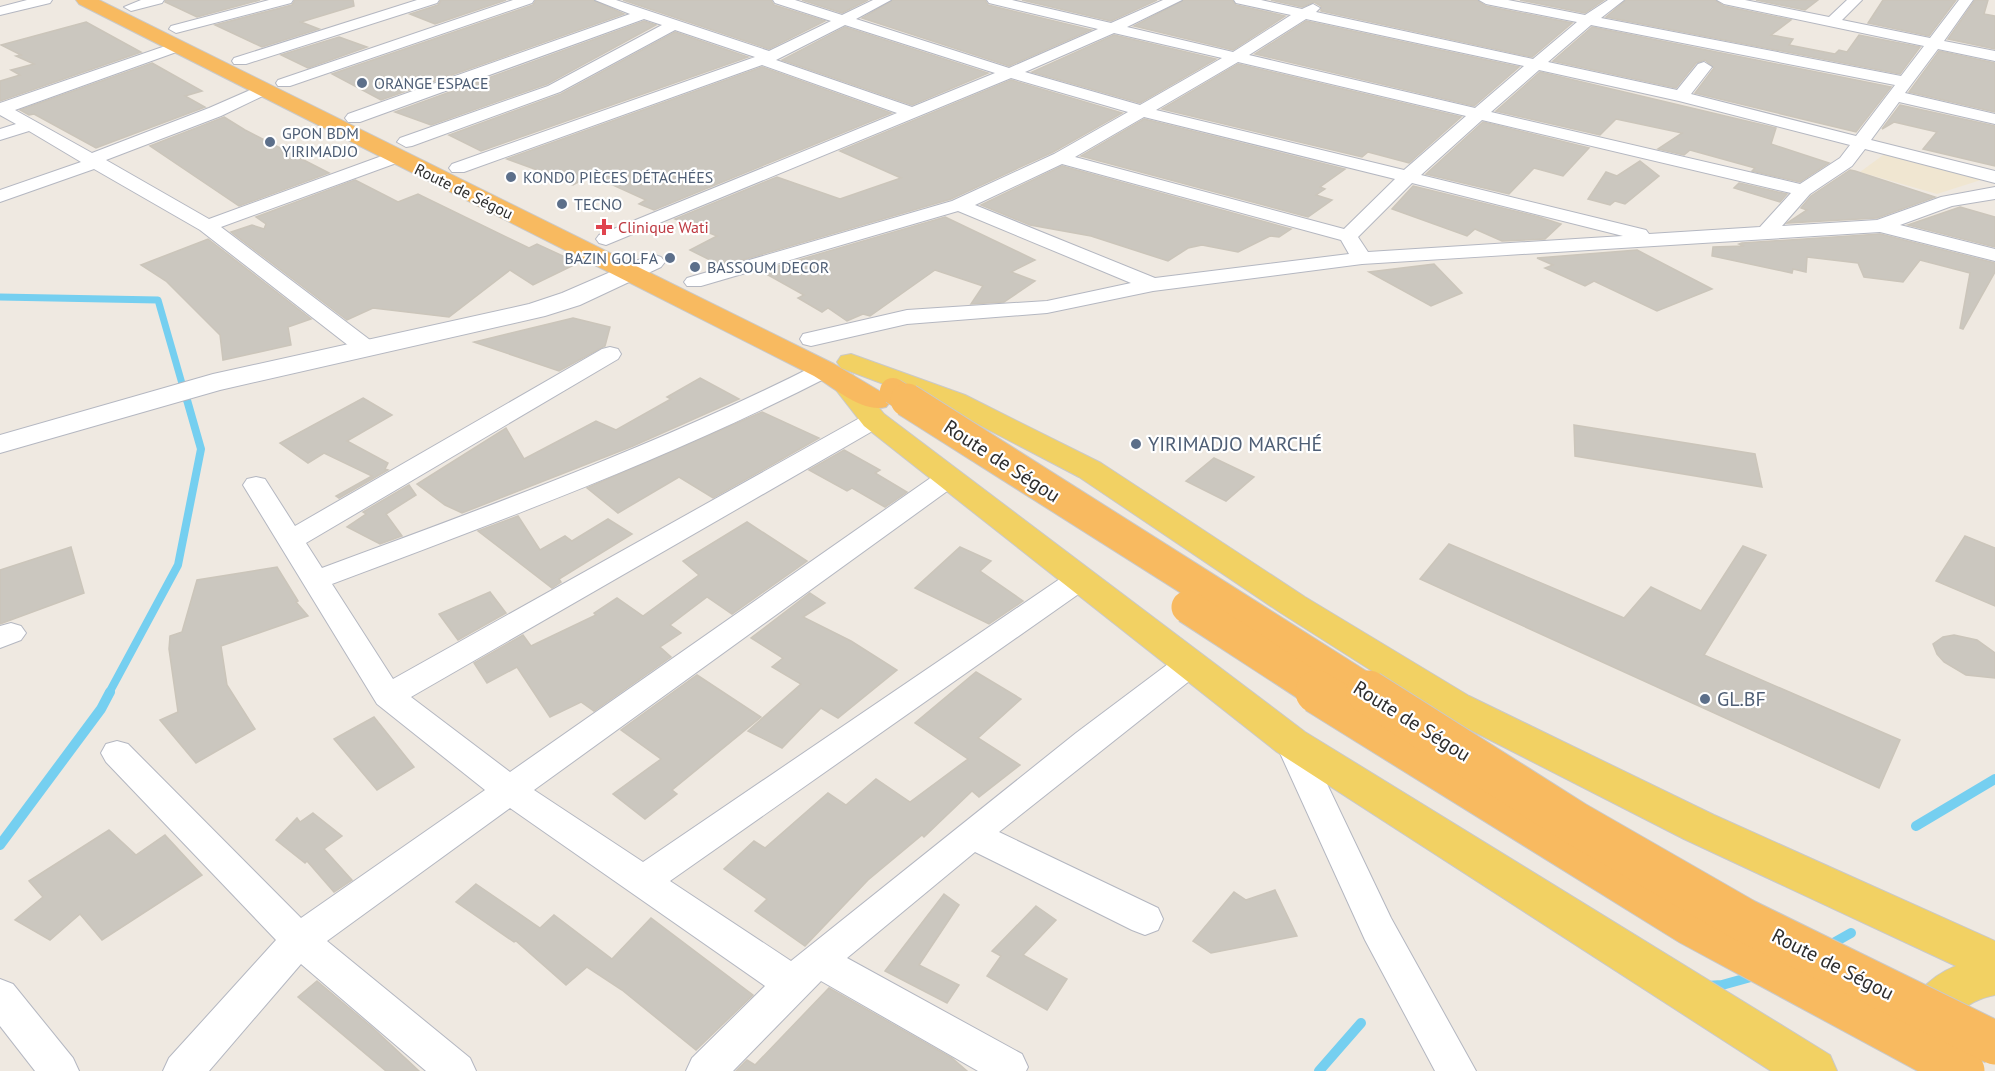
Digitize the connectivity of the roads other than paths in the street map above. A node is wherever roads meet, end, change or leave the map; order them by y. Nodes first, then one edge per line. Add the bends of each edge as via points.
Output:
1 (45, 0) edge
2 (85, 0) edge
3 (156, 0) edge
4 (285, 0) edge
5 (432, 0) edge
6 (527, 0) edge
7 (602, 0) edge
8 (780, 0) edge
9 (884, 0) edge
10 (994, 0) edge
11 (1174, 0) edge
12 (1241, 0) edge
13 (1324, 0) edge
14 (1486, 0) edge
15 (1558, 0) edge
16 (1617, 0) edge
17 (1724, 0) edge
18 (1855, 0) edge
19 (1966, 0) edge
20 (124, 4) edge
21 (372, 4) dead end
22 (1767, 4) edge
23 (1603, 10) junction
24 (0, 11) edge
25 (390, 13) junction
26 (645, 14) junction
27 (1305, 14) junction
28 (1588, 20) junction
29 (846, 21) junction
30 (1832, 22) junction
31 (675, 24) junction
32 (1112, 30) junction
33 (176, 38) junction
34 (1934, 42) junction
35 (1995, 56) edge
36 (766, 58) junction
37 (1234, 58) junction
38 (240, 61) junction
39 (1539, 65) junction
40 (1704, 67) dead end
41 (1010, 73) junction
42 (273, 87) junction
43 (1900, 89) junction
44 (1681, 96) junction
45 (1, 109) edge
46 (1142, 111) junction
47 (912, 113) junction
48 (1477, 115) junction
49 (354, 118) junction
50 (1995, 119) edge
51 (31, 125) junction
52 (0, 135) edge
53 (1861, 142) junction
54 (401, 150) junction
55 (1060, 158) junction
56 (95, 160) junction
57 (458, 168) junction
58 (1409, 176) junction
59 (1995, 177) edge
60 (1803, 190) junction
61 (1995, 193) edge
62 (0, 196) edge
63 (1948, 201) junction
64 (959, 205) junction
65 (1995, 214) edge
66 (207, 226) junction
67 (1880, 226) junction
68 (1765, 234) junction
69 (1348, 237) junction
70 (606, 239) junction
71 (1664, 240) junction
72 (1995, 255) edge
73 (1362, 258) junction
74 (640, 267) junction
75 (694, 282) junction
76 (1153, 285) junction
77 (810, 339) junction
78 (366, 348) junction
79 (610, 354) dead end
80 (840, 371) junction
81 (881, 404) junction
82 (0, 444) edge
83 (948, 478) junction
84 (256, 485) dead end
85 (290, 541) junction
86 (1080, 579) junction
87 (316, 580) junction
88 (1191, 663) junction
89 (388, 696) junction
90 (1291, 742) junction
91 (117, 753) dead end
92 (509, 790) junction
93 (972, 834) junction
94 (643, 881) junction
95 (1145, 919) dead end
96 (299, 940) junction
97 (1995, 962) edge
98 (805, 972) junction
99 (1995, 975) edge
100 (0, 996) edge
101 (1995, 1043) edge
102 (1008, 1067) dead end
103 (59, 1071) edge
104 (183, 1071) edge
105 (456, 1071) edge
106 (706, 1071) edge
107 (1456, 1071) edge
108 (1813, 1071) edge
109 (1923, 1071) edge
110 (1963, 1071) edge

1 - 24 street
2 - 33 highway, Route de Ségou
3 - 20 street
4 - 33 street
5 - 25 street
6 - 42 street
7 - 26 street
8 - 29 street
9 - 29 street
10 - 32 street
11 - 32 street
12 - 27 street
13 - 27 street
14 - 28 street
15 - 23 street
16 - 23 street
17 - 22 street
18 - 30 street
19 - 34 street
20 - 33 highway, Route de Ségou
21 - 25 street
22 - 30 street
23 - 28 street
25 - 38 street
26 - 31 street
26 - 49 street
27 - 37 street
27 - 39 street
28 - 39 street
28 - 43 street
29 - 36 street
29 - 41 street
30 - 34 street
31 - 36 street
31 - 54 street via 554,89
32 - 37 street
32 - 41 street
33 - 38 highway, Route de Ségou
33 - 42 highway, Route de Ségou
33 - 45 street
34 - 35 street
34 - 43 street
36 - 47 street
36 - 57 street
37 - 46 street
37 - 48 street
38 - 42 highway, Route de Ségou
39 - 44 street
39 - 48 street
40 - 44 street
41 - 46 street
41 - 47 street
42 - 49 highway, Route de Ségou
42 - 54 highway, Route de Ségou
42 - 56 street
43 - 50 street
43 - 53 street
44 - 53 street
45 - 51 street
46 - 55 street
46 - 58 street
47 - 70 street
48 - 58 street
48 - 60 street
49 - 54 highway, Route de Ségou
51 - 52 street
51 - 56 street
53 - 59 street
53 - 60 street via 1845,162
54 - 57 highway, Route de Ségou
54 - 66 street
54 - 74 highway, Route de Ségou
55 - 64 street
55 - 69 street
56 - 62 street
56 - 66 street
57 - 70 highway, Route de Ségou
58 - 69 street
58 - 71 street
60 - 68 street
61 - 63 street
63 - 65 street
63 - 67 street
64 - 75 street
64 - 76 street
66 - 78 street
67 - 68 street
67 - 72 street
68 - 71 street
69 - 73 street
70 - 74 highway, Route de Ségou
71 - 73 street
73 - 76 street
74 - 75 highway, Route de Ségou
74 - 78 street via 536,310
74 - 80 highway, Route de Ségou
75 - 77 highway, Route de Ségou
76 - 77 street via 1047,307 907,317
77 - 80 highway, Route de Ségou
78 - 82 street via 213,382
79 - 85 street
80 - 81 main road, Route de Ségou
80 - 87 street via 648,455
80 - 97 main road, Route de Ségou via 955,401 1090,471 1456,705 1699,827
81 - 83 main road, Route de Ségou
81 - 89 street
81 - 101 highway, Route de Ségou, bridge via 1575,823 1744,920
81 - 110 highway, Route de Ségou, bridge via 1366,724 1689,923
83 - 86 main road, Route de Ségou
83 - 92 street
84 - 85 street
85 - 87 street
86 - 88 main road, Route de Ségou
86 - 94 street
87 - 89 street
88 - 90 main road, Route de Ségou
88 - 93 street
89 - 92 street
90 - 107 street via 1378,929
90 - 108 main road, Route de Ségou
91 - 96 street
92 - 94 street
92 - 96 street
93 - 95 street
93 - 98 street
94 - 98 street
96 - 104 street
96 - 105 street
98 - 102 street
98 - 106 street
99 - 109 main road via 1967,981 1947,993 1932,1009 1923,1030
100 - 103 street

